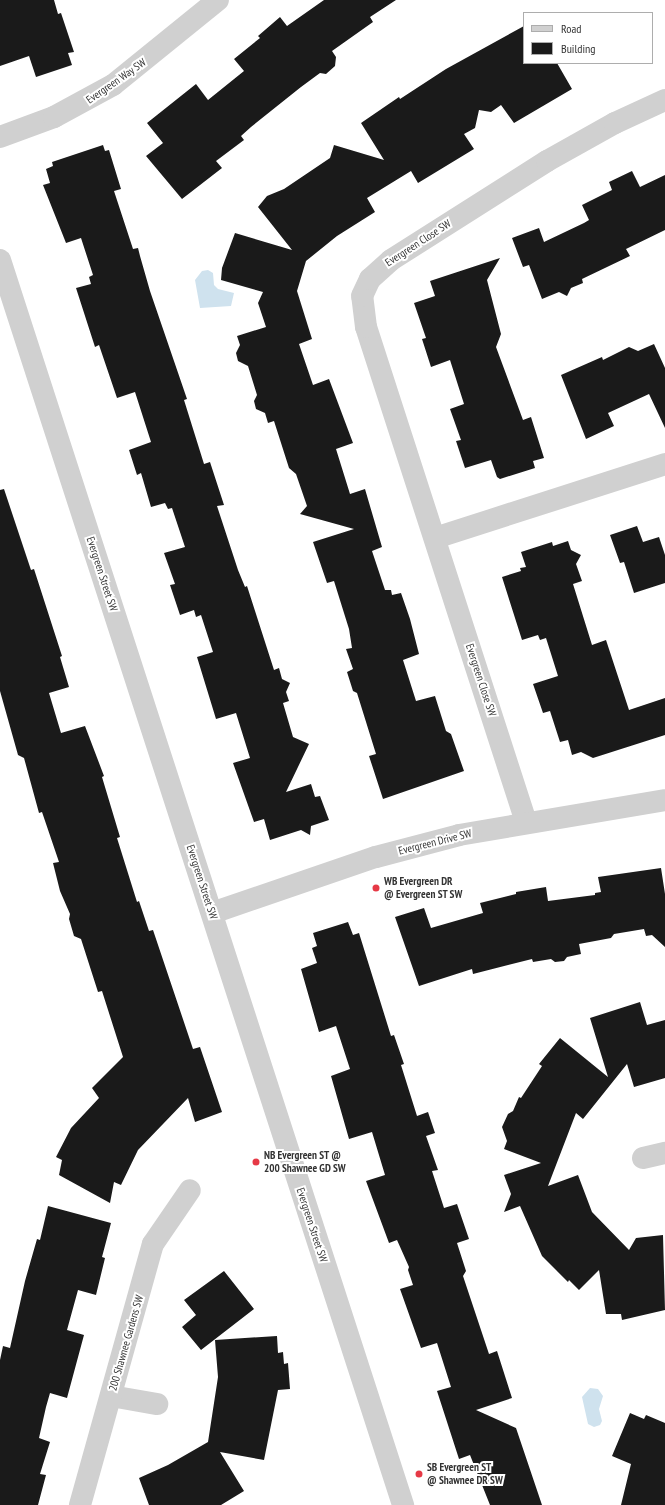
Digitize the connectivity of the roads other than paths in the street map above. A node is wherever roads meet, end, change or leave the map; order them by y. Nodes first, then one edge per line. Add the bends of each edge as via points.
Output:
1 (218, 0) edge
2 (665, 100) edge
3 (0, 138) edge
4 (0, 260) edge
5 (665, 464) edge
6 (436, 538) junction
7 (665, 800) edge
8 (526, 822) junction
9 (212, 913) junction
10 (665, 1154) edge
11 (643, 1158) dead end
12 (190, 1190) dead end
13 (111, 1396) junction
14 (157, 1404) dead end
15 (80, 1505) edge
16 (403, 1505) edge

1 - 3 street, Evergreen Way SW via 113,85 54,117
2 - 6 street, Evergreen Close SW via 615,123 547,161 391,260 377,270 366,287 362,296 362,309 366,327
4 - 9 street, Evergreen Street SW
5 - 6 street
6 - 8 street, Evergreen Close SW
7 - 8 street, Evergreen Drive SW
8 - 9 street, Evergreen Drive SW via 459,835 376,857
9 - 16 street, Evergreen Street SW
10 - 11 street
12 - 13 street, 200 Shawnee Gardens SW via 153,1244
13 - 14 street
13 - 15 street, 200 Shawnee Gardens SW

